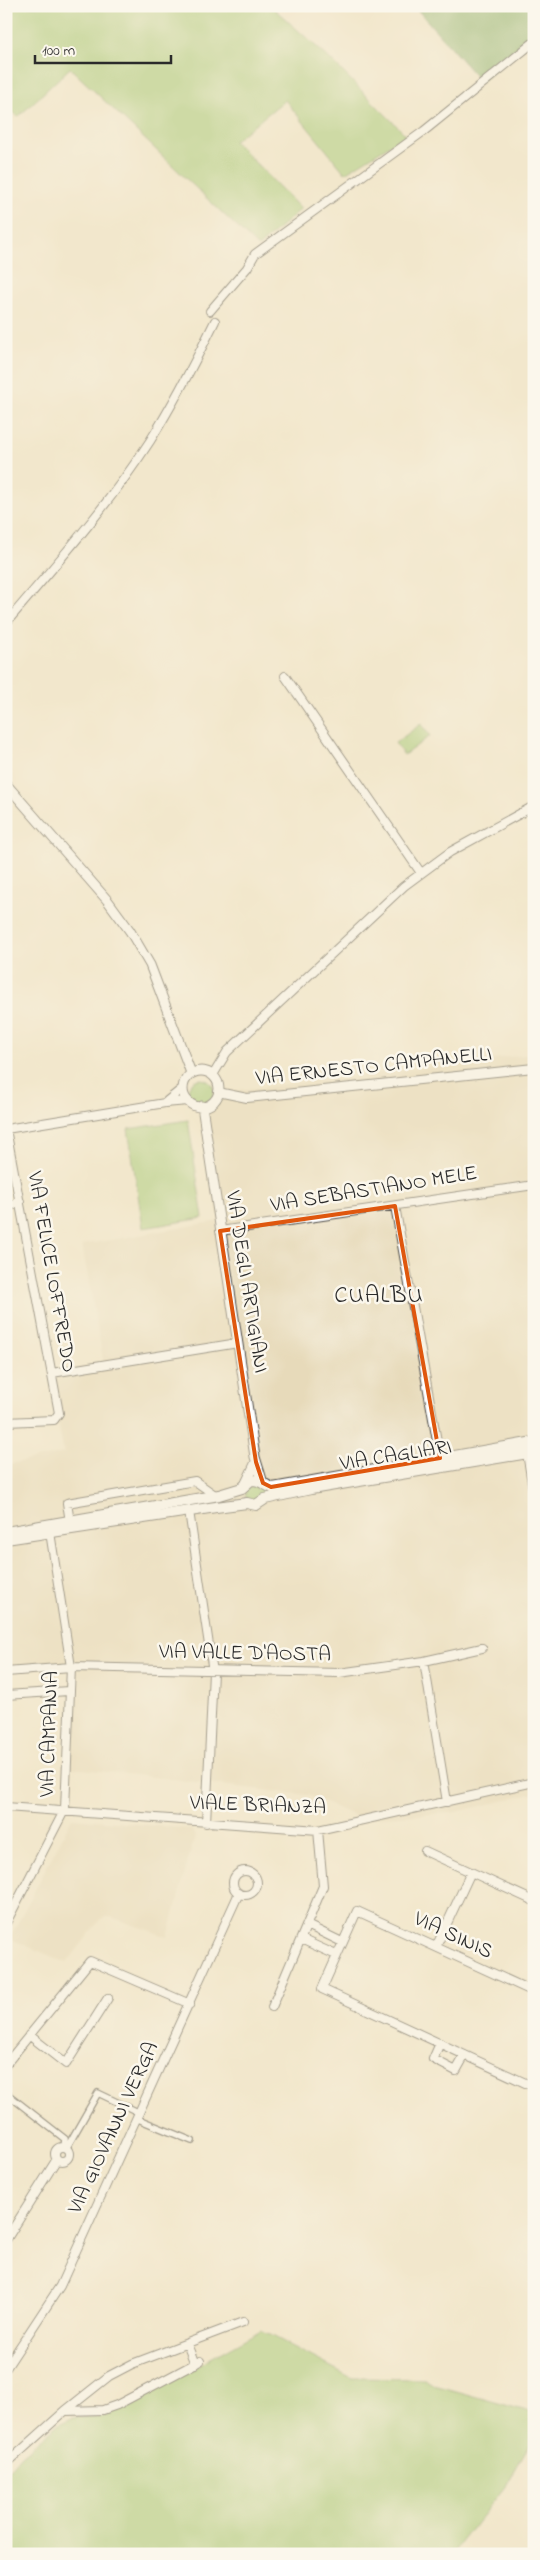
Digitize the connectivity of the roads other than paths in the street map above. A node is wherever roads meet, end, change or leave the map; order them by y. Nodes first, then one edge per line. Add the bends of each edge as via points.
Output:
1 (534, 42) edge
2 (210, 311) dead end
3 (215, 321) dead end
4 (6, 623) edge
5 (284, 676) dead end
6 (6, 784) edge
7 (534, 806) edge
8 (421, 873) junction
9 (534, 1068) edge
10 (191, 1073) junction
11 (213, 1075) junction
12 (183, 1088) junction
13 (218, 1092) junction
14 (188, 1101) junction
15 (165, 1102) junction
16 (202, 1106) junction
17 (6, 1128) edge
18 (534, 1185) edge
19 (20, 1201) junction
20 (395, 1206) junction
21 (6, 1211) edge
22 (220, 1231) junction
23 (533, 1235) edge
24 (534, 1245) edge
25 (238, 1343) junction
26 (52, 1373) junction
27 (6, 1422) edge
28 (534, 1442) edge
29 (530, 1453) edge
30 (440, 1458) junction
31 (256, 1462) junction
32 (264, 1484) junction
33 (244, 1486) junction
34 (214, 1495) junction
35 (534, 1496) edge
36 (265, 1499) junction
37 (247, 1503) junction
38 (189, 1511) junction
39 (70, 1522) junction
40 (6, 1532) edge
41 (50, 1532) junction
42 (6, 1539) edge
43 (482, 1648) dead end
44 (424, 1661) junction
45 (71, 1668) junction
46 (6, 1672) edge
47 (213, 1672) junction
48 (69, 1691) junction
49 (6, 1696) edge
50 (534, 1782) edge
51 (447, 1802) junction
52 (6, 1807) edge
53 (65, 1810) junction
54 (206, 1823) junction
55 (318, 1830) junction
56 (425, 1851) dead end
57 (471, 1872) junction
58 (239, 1893) dead end
59 (534, 1901) edge
60 (6, 1923) edge
61 (307, 1926) junction
62 (301, 1939) junction
63 (342, 1942) junction
64 (436, 1947) junction
65 (336, 1955) junction
66 (534, 1992) edge
67 (108, 1998) dead end
68 (190, 2004) junction
69 (272, 2006) dead end
70 (29, 2035) junction
71 (440, 2043) junction
72 (465, 2055) junction
73 (6, 2064) edge
74 (534, 2087) edge
75 (6, 2094) edge
76 (139, 2116) junction
77 (192, 2141) dead end
78 (65, 2149) junction
79 (6, 2240) edge
80 (244, 2322) dead end
81 (187, 2344) junction
82 (6, 2368) edge
83 (65, 2411) junction
84 (6, 2464) edge

1 - 2 street via 424,131 255,254
3 - 4 street via 186,380 149,442 90,524
5 - 8 street
6 - 10 street via 108,901 130,931 150,966
7 - 8 street via 450,852
8 - 11 street via 227,1052
9 - 13 street, VIA ERNESTO CAMPANELLI via 247,1098
10 - 11 street via 202,1071
10 - 12 street
11 - 13 street via 218,1083
12 - 14 street
12 - 15 street
13 - 16 street via 213,1102
14 - 15 street
14 - 16 street
15 - 17 street
16 - 22 street, VIA DEGLI ARTIGIANI
17 - 19 street, VIA FELICE LOFFREDO
18 - 20 street, VIA SEBASTIANO MELE
19 - 21 street
19 - 26 street, VIA FELICE LOFFREDO
20 - 22 street, VIA SEBASTIANO MELE
20 - 30 street
22 - 25 street, VIA DEGLI ARTIGIANI
23 - 24 street
25 - 26 street
25 - 31 street, VIA DEGLI ARTIGIANI
26 - 27 street, VIA FELICE LOFFREDO via 59,1413 54,1420
28 - 30 main road, VIA CAGLIARI
29 - 35 street
29 - 36 main road, VIA CAGLIARI
30 - 32 main road, VIA CAGLIARI via 273,1488
31 - 32 street, VIA DEGLI ARTIGIANI
31 - 33 street
32 - 33 main road, VIA CAGLIARI via 254,1480
32 - 36 main road
33 - 34 main road, VIA CAGLIARI
33 - 37 main road via 243,1498
34 - 39 main road, VIA CAGLIARI
34 - 39 street via 195,1481 67,1503
36 - 37 main road, VIA CAGLIARI via 256,1505
37 - 38 main road, VIA CAGLIARI
38 - 41 main road, VIA CAGLIARI
38 - 47 street
39 - 40 main road, VIA CAGLIARI
41 - 42 main road, VIA CAGLIARI
41 - 45 street, VIA CAMPANIA
43 - 44 street, VIA VALLE D'AOSTA
44 - 47 street, VIA VALLE D'AOSTA via 339,1673
44 - 51 street
45 - 46 street, VIA VALLE D'AOSTA
45 - 47 street, VIA VALLE D'AOSTA
45 - 48 street, VIA CAMPANIA
47 - 54 street
48 - 49 street
48 - 53 street, VIA CAMPANIA
50 - 51 street, VIALE BRIANZA
51 - 55 street, VIALE BRIANZA
52 - 53 street, VIALE BRIANZA
53 - 54 street, VIALE BRIANZA
53 - 60 street, VIA CAMPANIA
54 - 55 street, VIALE BRIANZA
55 - 61 street via 323,1886
56 - 57 street
57 - 59 street
57 - 64 street
58 - 68 street, VIA GIOVANNI VERGA
61 - 62 street
61 - 63 street
62 - 65 street
62 - 69 street
63 - 64 street, VIA SINIS via 357,1911
63 - 65 street
64 - 66 street, VIA SINIS
65 - 71 street via 322,1989
67 - 70 street via 66,2064
68 - 70 street via 90,1961
68 - 76 street, VIA GIOVANNI VERGA
70 - 73 street
71 - 72 street
71 - 72 street via 432,2059 456,2071
72 - 74 street
75 - 78 street via 65,2139
76 - 77 street
76 - 78 street via 98,2093
76 - 82 street, VIA GIOVANNI VERGA via 60,2286
78 - 79 street via 67,2158 57,2160
80 - 81 street
81 - 83 street via 109,2376
81 - 83 street via 197,2363 130,2400 110,2408
83 - 84 street

